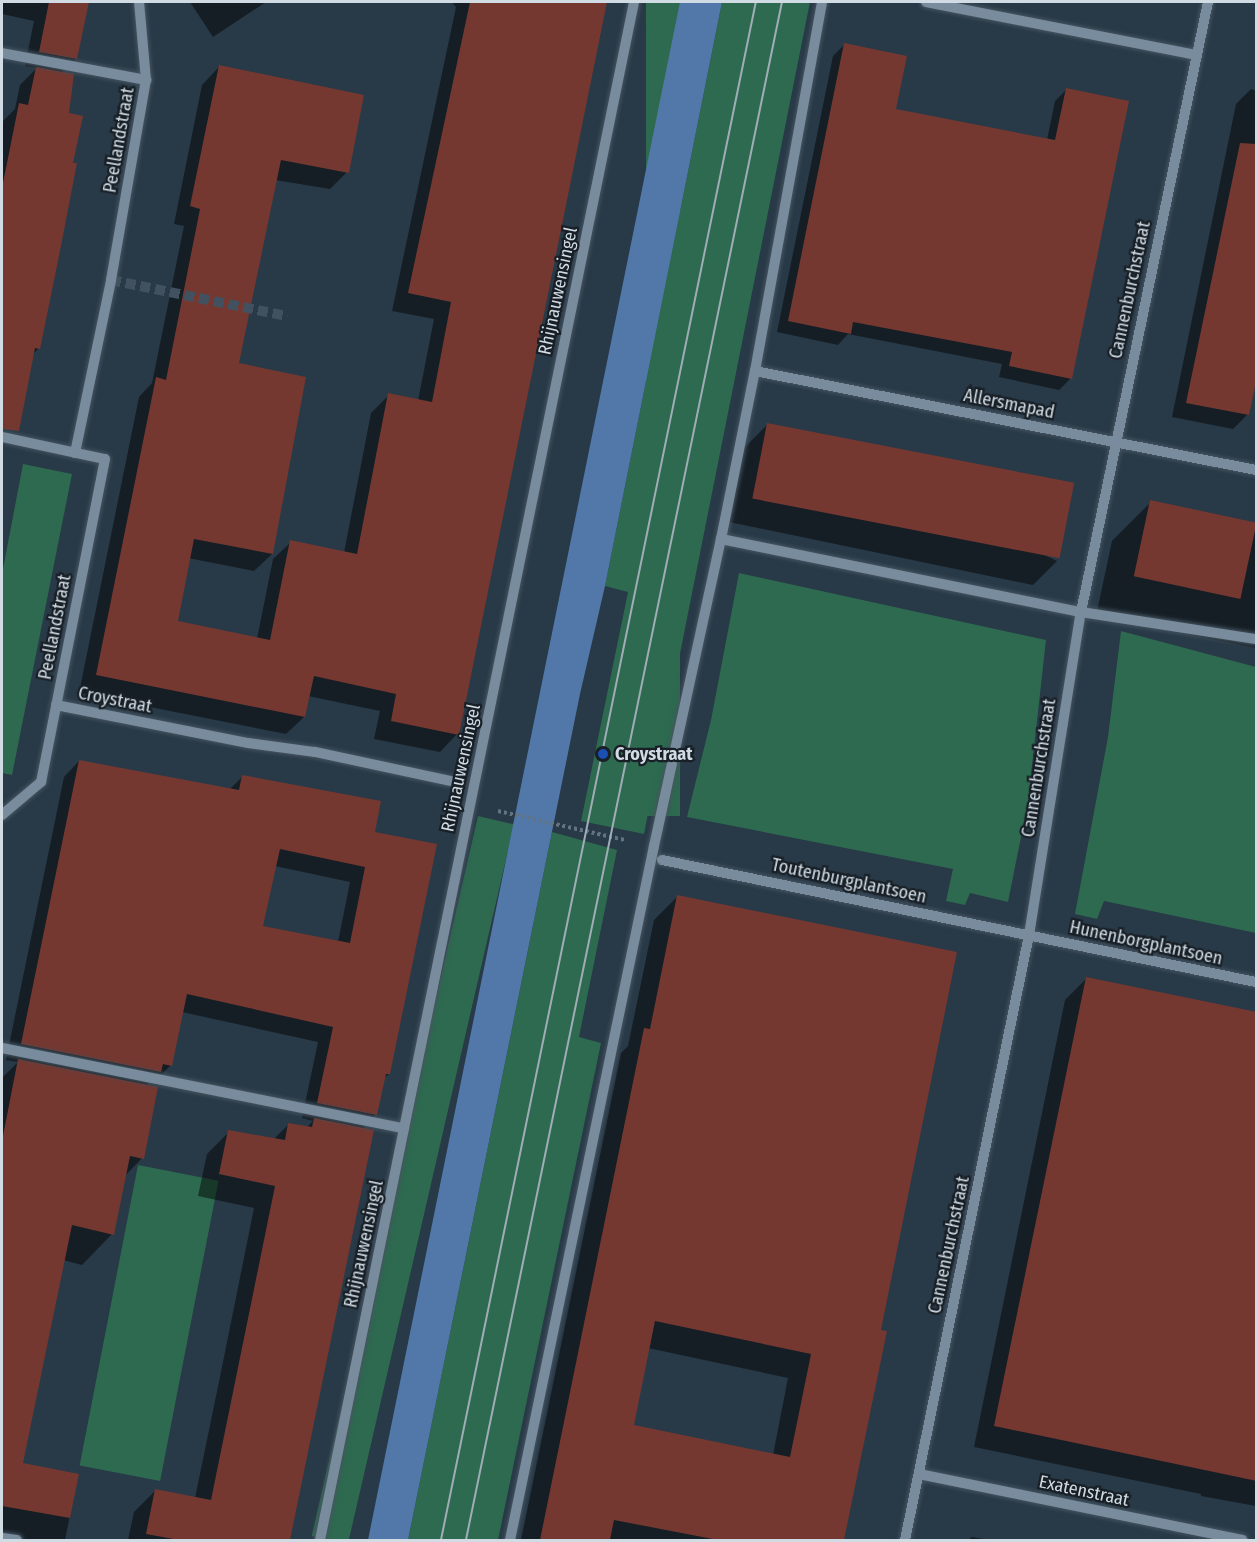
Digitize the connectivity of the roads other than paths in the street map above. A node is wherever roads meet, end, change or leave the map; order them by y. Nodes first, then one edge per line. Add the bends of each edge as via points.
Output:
1 (139, 2) edge
2 (634, 2) edge
3 (822, 2) edge
4 (926, 2) edge
5 (1208, 2) edge
6 (2, 53) edge
7 (1196, 55) junction
8 (146, 80) junction
9 (756, 370) junction
10 (2, 437) edge
11 (1115, 442) junction
12 (75, 453) junction
13 (1257, 470) edge
14 (722, 539) junction
15 (1081, 612) junction
16 (1257, 639) edge
17 (56, 705) junction
18 (450, 781) dead end
19 (2, 815) edge
20 (662, 860) dead end
21 (1029, 935) junction
22 (1257, 982) edge
23 (2, 1048) edge
24 (404, 1128) junction
25 (919, 1474) junction
26 (2, 1538) edge
27 (17, 1540) edge
28 (320, 1540) edge
29 (510, 1540) edge
30 (906, 1540) edge
31 (1242, 1540) edge

1 - 8 street, Peellandstraat
2 - 24 street, Rhijnauwensingel
3 - 9 street
4 - 7 street
5 - 7 street, Cannenburchstraat
6 - 8 street, Peellandstraat
7 - 11 street, Cannenburchstraat
8 - 12 street, Peellandstraat via 111,280
9 - 11 street, Allersmapad
9 - 14 street
10 - 12 street, Peellandstraat
11 - 13 street, Allersmapad
11 - 15 street, Cannenburchstraat
12 - 17 street, Peellandstraat via 105,459
14 - 15 street
14 - 29 street
15 - 16 street
15 - 21 street, Cannenburchstraat
17 - 18 street, Croystraat
17 - 19 street, Peellandstraat via 40,782
20 - 21 street, Toutenburgplantsoen
21 - 22 street, Hunenborgplantsoen
21 - 25 street, Cannenburchstraat
23 - 24 street
24 - 28 street, Rhijnauwensingel
25 - 30 street, Cannenburchstraat
25 - 31 street, Exatenstraat
26 - 27 street

